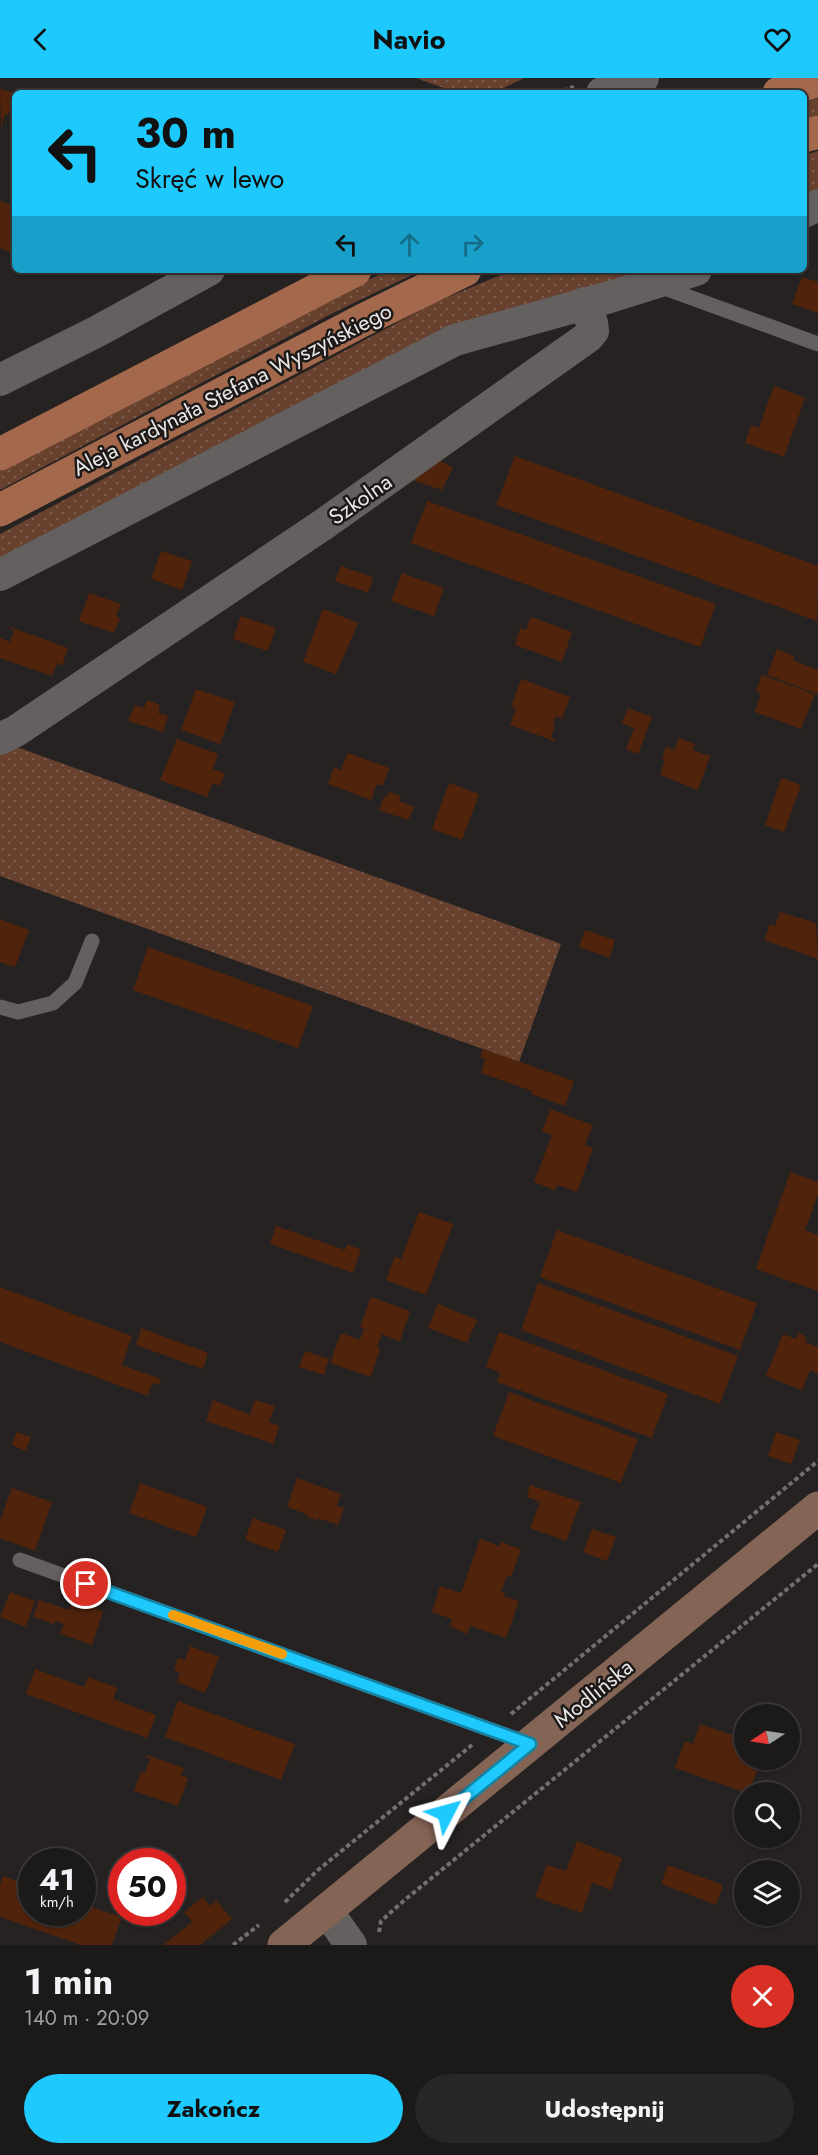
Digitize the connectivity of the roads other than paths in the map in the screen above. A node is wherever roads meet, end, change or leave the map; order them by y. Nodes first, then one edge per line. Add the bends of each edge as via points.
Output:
1 (644, 78) edge
2 (818, 80) edge
3 (610, 90) edge
4 (788, 90) edge
5 (203, 273) edge
6 (349, 273) edge
7 (459, 273) edge
8 (687, 273) edge
9 (653, 284) junction
10 (584, 303) junction
11 (818, 344) edge
12 (0, 380) edge
13 (0, 454) edge
14 (0, 510) edge
15 (0, 575) edge
16 (0, 739) edge
17 (92, 941) dead end
18 (0, 1006) edge
19 (818, 1508) edge
20 (20, 1560) dead end
21 (530, 1744) junction
22 (327, 1911) junction
23 (276, 1932) edge
24 (365, 1941) edge

1 - 3 street
2 - 4 main road
5 - 12 street
6 - 13 main road
7 - 14 main road, Aleja kardynała Stefana Wyszyńskiego
8 - 9 street
9 - 10 street
9 - 11 lane
10 - 15 street via 455,340
10 - 16 street, Szkolna via 592,323 588,337 324,524
17 - 18 lane via 75,983 53,1003 18,1012
19 - 21 main road, Modlińska
20 - 21 lane
21 - 22 main road, Modlińska
22 - 23 main road, Modlińska
22 - 24 street

